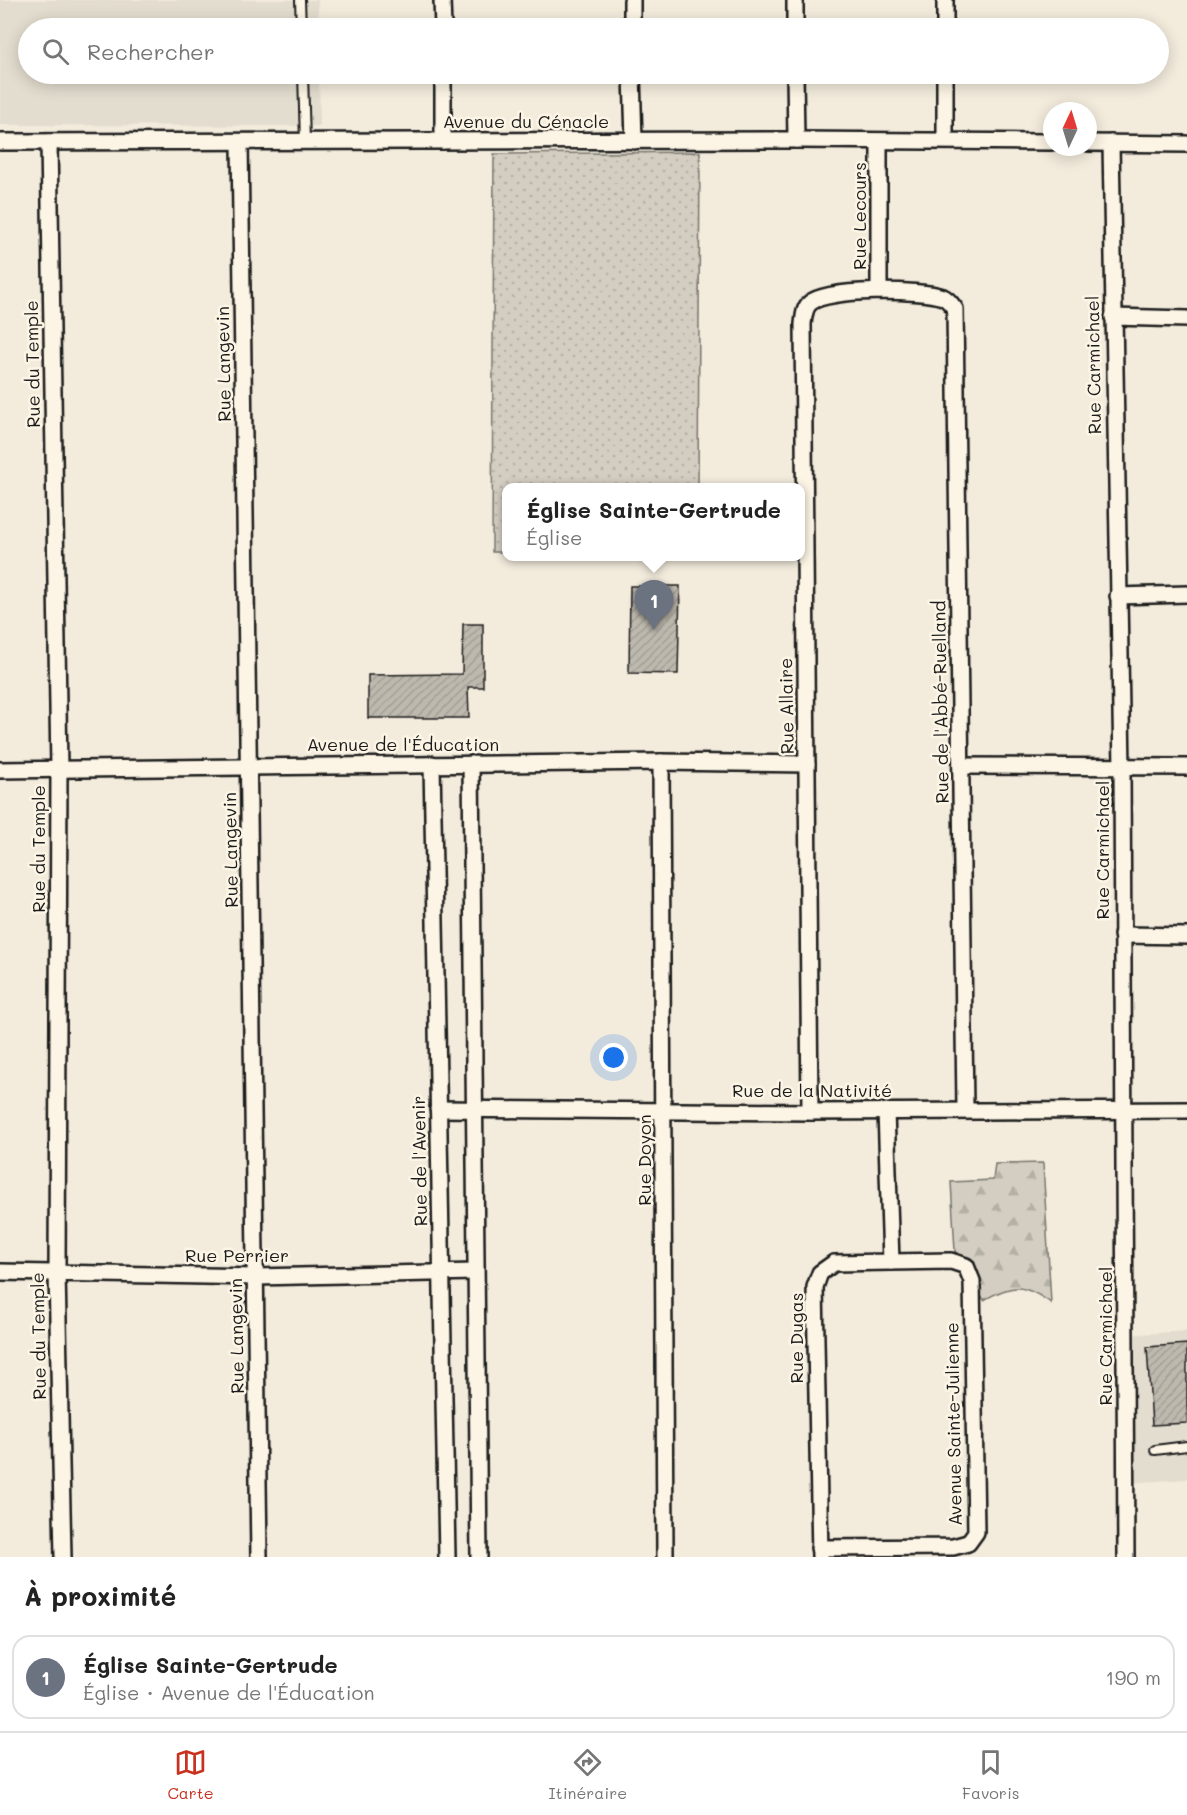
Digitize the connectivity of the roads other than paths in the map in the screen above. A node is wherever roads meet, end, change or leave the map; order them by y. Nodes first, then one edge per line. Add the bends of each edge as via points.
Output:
1 (300, 0) edge
2 (442, 0) edge
3 (632, 0) edge
4 (795, 0) edge
5 (945, 0) edge
6 (301, 18) edge
7 (443, 18) edge
8 (632, 18) edge
9 (795, 18) edge
10 (945, 18) edge
11 (303, 84) edge
12 (443, 84) edge
13 (632, 84) edge
14 (795, 84) edge
15 (945, 84) edge
16 (796, 140) junction
17 (443, 141) junction
18 (634, 141) junction
19 (879, 141) junction
20 (945, 141) junction
21 (0, 142) edge
22 (49, 142) junction
23 (240, 142) junction
24 (1043, 142) edge
25 (305, 143) junction
26 (1097, 143) edge
27 (1111, 143) junction
28 (1187, 144) edge
29 (879, 290) junction
30 (1113, 317) junction
31 (1187, 319) edge
32 (804, 483) edge
33 (805, 561) edge
34 (1187, 594) edge
35 (1118, 596) junction
36 (661, 762) junction
37 (432, 764) junction
38 (807, 764) junction
39 (249, 765) junction
40 (471, 765) junction
41 (961, 766) junction
42 (1187, 766) edge
43 (1122, 768) junction
44 (59, 769) junction
45 (0, 770) edge
46 (1122, 935) junction
47 (1187, 936) edge
48 (476, 1108) junction
49 (438, 1109) junction
50 (664, 1109) junction
51 (965, 1109) junction
52 (1124, 1109) junction
53 (1187, 1110) edge
54 (886, 1111) junction
55 (810, 1112) junction
56 (891, 1262) junction
57 (0, 1272) edge
58 (441, 1272) junction
59 (475, 1272) junction
60 (57, 1273) junction
61 (256, 1276) junction
62 (1187, 1446) edge
63 (1155, 1450) dead end
64 (819, 1552) edge
65 (63, 1557) edge
66 (259, 1557) edge
67 (447, 1557) edge
68 (479, 1557) edge
69 (664, 1557) edge
70 (1126, 1557) edge

1 - 6 lane
2 - 7 street
3 - 8 street
4 - 9 street
5 - 10 street
11 - 25 lane
12 - 17 street
13 - 18 street
14 - 16 street
15 - 20 street
16 - 18 street, Avenue du Cénacle
16 - 19 street, Avenue du Cénacle
17 - 18 street, Avenue du Cénacle
17 - 25 street, Avenue du Cénacle
19 - 20 street, Avenue du Cénacle
19 - 29 street, Rue Lecours
20 - 24 street, Avenue du Cénacle
21 - 22 street, Avenue du Cénacle
22 - 23 street, Avenue du Cénacle
22 - 44 street, Rue du Temple
23 - 25 street, Avenue du Cénacle
23 - 39 street, Rue Langevin
26 - 27 street
27 - 28 street
27 - 30 street, Rue Carmichael
29 - 32 street, Rue Allaire via 822,297 806,309 802,324
29 - 41 street, Rue de l'Abbé-Ruelland via 946,297 955,309
30 - 31 street
30 - 35 street, Rue Carmichael
33 - 38 street, Rue Allaire
34 - 35 street
35 - 43 street, Rue Carmichael
36 - 38 street, Avenue de l'Éducation
36 - 40 street, Avenue de l'Éducation
36 - 50 street, Rue Doyon
37 - 39 street, Avenue de l'Éducation
37 - 40 street, Avenue de l'Éducation
37 - 49 street, Rue de l'Avenir
38 - 55 street, Rue Allaire
39 - 44 street, Avenue de l'Éducation
39 - 61 street, Rue Langevin
40 - 48 street
41 - 43 street
41 - 51 street, Rue de l'Abbé-Ruelland
42 - 43 street
43 - 46 street, Rue Carmichael
44 - 45 street, Avenue de l'Éducation
44 - 60 street, Rue du Temple
46 - 47 street
46 - 52 street, Rue Carmichael
48 - 49 street, Rue de la Nativité
48 - 50 street, Rue de la Nativité
48 - 59 street
49 - 58 street, Rue de l'Avenir
50 - 55 street, Rue de la Nativité
50 - 69 street, Rue Doyon
51 - 52 street, Rue de la Nativité
51 - 54 street, Rue de la Nativité
52 - 53 street, Rue de la Nativité
52 - 70 street, Rue Carmichael
54 - 55 street, Rue de la Nativité
54 - 56 street
56 - 64 street, Rue Dugas via 834,1263 820,1273 814,1287
56 - 64 street, Avenue Sainte-Julienne via 951,1261 966,1266 972,1281 976,1532 968,1543 953,1547
57 - 60 street, Rue Perrier
58 - 59 street, Rue Perrier
58 - 61 street, Rue Perrier
58 - 67 street, Rue de l'Avenir
59 - 68 street
60 - 61 street, Rue Perrier
60 - 65 street, Rue du Temple
61 - 66 street, Rue Langevin
62 - 63 lane

